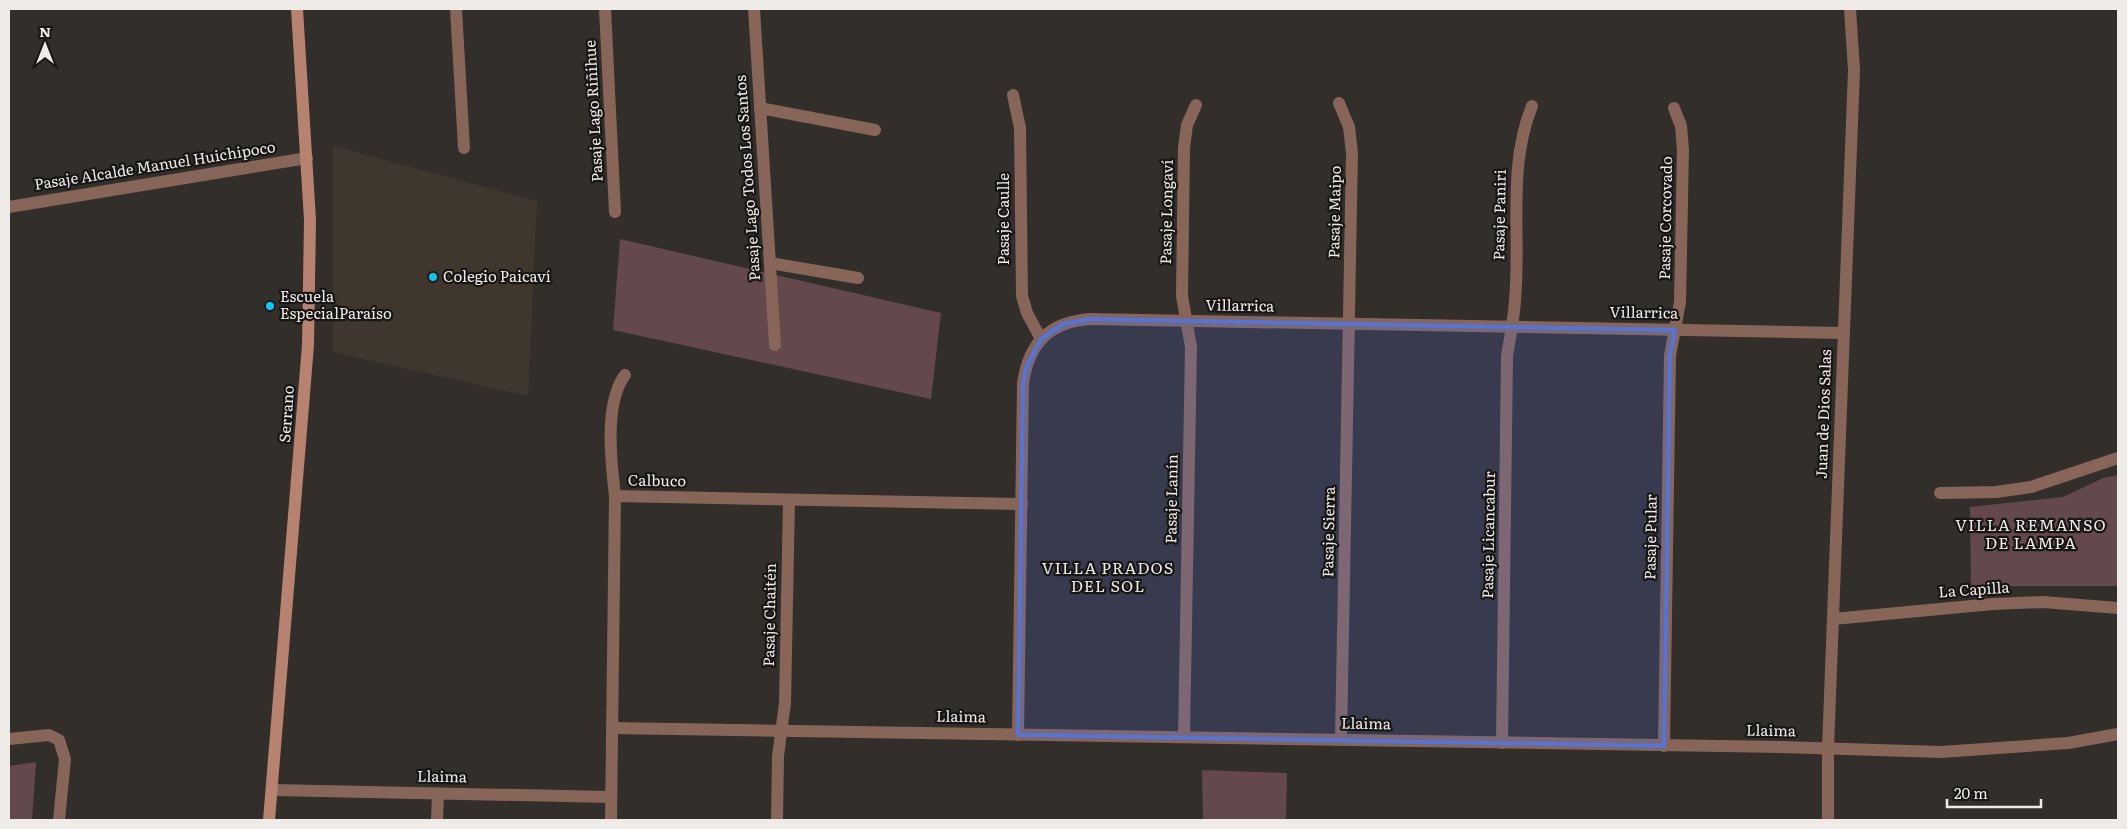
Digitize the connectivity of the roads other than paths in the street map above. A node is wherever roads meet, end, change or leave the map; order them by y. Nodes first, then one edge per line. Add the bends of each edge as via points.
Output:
1 (297, 9) edge
2 (456, 9) edge
3 (605, 9) edge
4 (754, 9) edge
5 (1850, 9) edge
6 (1012, 95) dead end
7 (1339, 103) dead end
8 (1196, 105) dead end
9 (1532, 106) dead end
10 (760, 108) junction
11 (1674, 108) dead end
12 (875, 130) dead end
13 (464, 148) dead end
14 (307, 158) junction
15 (9, 207) edge
16 (615, 212) dead end
17 (770, 263) junction
18 (858, 278) dead end
19 (1186, 321) junction
20 (1349, 324) junction
21 (1511, 327) junction
22 (1675, 330) junction
23 (1843, 333) junction
24 (1041, 339) junction
25 (775, 345) dead end
26 (625, 374) dead end
27 (2118, 458) edge
28 (1940, 493) dead end
29 (616, 496) junction
30 (789, 500) junction
31 (1022, 504) junction
32 (2118, 608) edge
33 (1833, 619) junction
34 (612, 728) junction
35 (782, 730) junction
36 (2118, 734) edge
37 (1018, 735) junction
38 (1184, 737) junction
39 (9, 739) edge
40 (1342, 740) junction
41 (1502, 743) junction
42 (1664, 746) junction
43 (1828, 748) junction
44 (272, 790) junction
45 (438, 794) junction
46 (611, 797) junction
47 (59, 820) edge
48 (269, 820) edge
49 (437, 820) edge
50 (611, 820) edge
51 (778, 820) edge
52 (1828, 820) edge

1 - 14 street, Serrano
2 - 13 street
3 - 16 street, Pasaje Lago Riñihue
4 - 10 street, Pasaje Lago Todos Los Santos
5 - 23 street, Juan de Dios Salas via 1854,70
6 - 24 street, Pasaje Caulle via 1020,128 1022,296
7 - 20 street, Pasaje Maipo via 1352,140
8 - 19 street, Pasaje Longaví via 1187,126 1184,148 1182,296
9 - 21 street, Pasaje Paniri via 1521,136 1517,162 1516,300
10 - 12 street
10 - 17 street, Pasaje Lago Todos Los Santos
11 - 22 street, Pasaje Corcovado via 1681,126 1683,150 1680,302
14 - 15 street, Pasaje Alcalde Manuel Huichipoco
14 - 44 street, Serrano via 308,345
17 - 18 street
17 - 25 street, Pasaje Lago Todos Los Santos
19 - 20 street, Villarrica
19 - 24 street, Villarrica via 1076,320 1063,324
19 - 38 street, Pasaje Lanín via 1191,347
20 - 21 street, Villarrica
20 - 40 street, Pasaje Sierra
21 - 22 street, Villarrica
21 - 41 street, Pasaje Licancabur via 1507,356
22 - 23 street, Villarrica
22 - 42 street, Pasaje Pular via 1670,356
23 - 33 street, Juan de Dios Salas
24 - 31 street, Villarrica via 1032,352 1023,383
26 - 29 street via 616,388 613,402 612,471
27 - 28 street via 2031,487 1996,492
29 - 30 street, Calbuco
29 - 34 street, Calbuco
30 - 31 street, Calbuco
30 - 35 street, Pasaje Chaitén
31 - 37 street, Villarrica
32 - 33 street, La Capilla via 2033,603
33 - 43 street, Juan de Dios Salas
34 - 35 street, Llaima
34 - 46 street, Calbuco
35 - 37 street, Llaima
35 - 51 street, Pasaje Chaitén via 778,756
36 - 43 street, Llaima via 2068,743 1941,752
37 - 38 street, Llaima
38 - 40 street, Llaima
39 - 47 street via 49,735 59,740 65,759
40 - 41 street, Llaima
41 - 42 street, Llaima
42 - 43 street, Llaima
43 - 52 street, Juan de Dios Salas
44 - 45 street, Llaima
44 - 48 street, Serrano
45 - 46 street, Llaima
45 - 49 street
46 - 50 street, Calbuco

